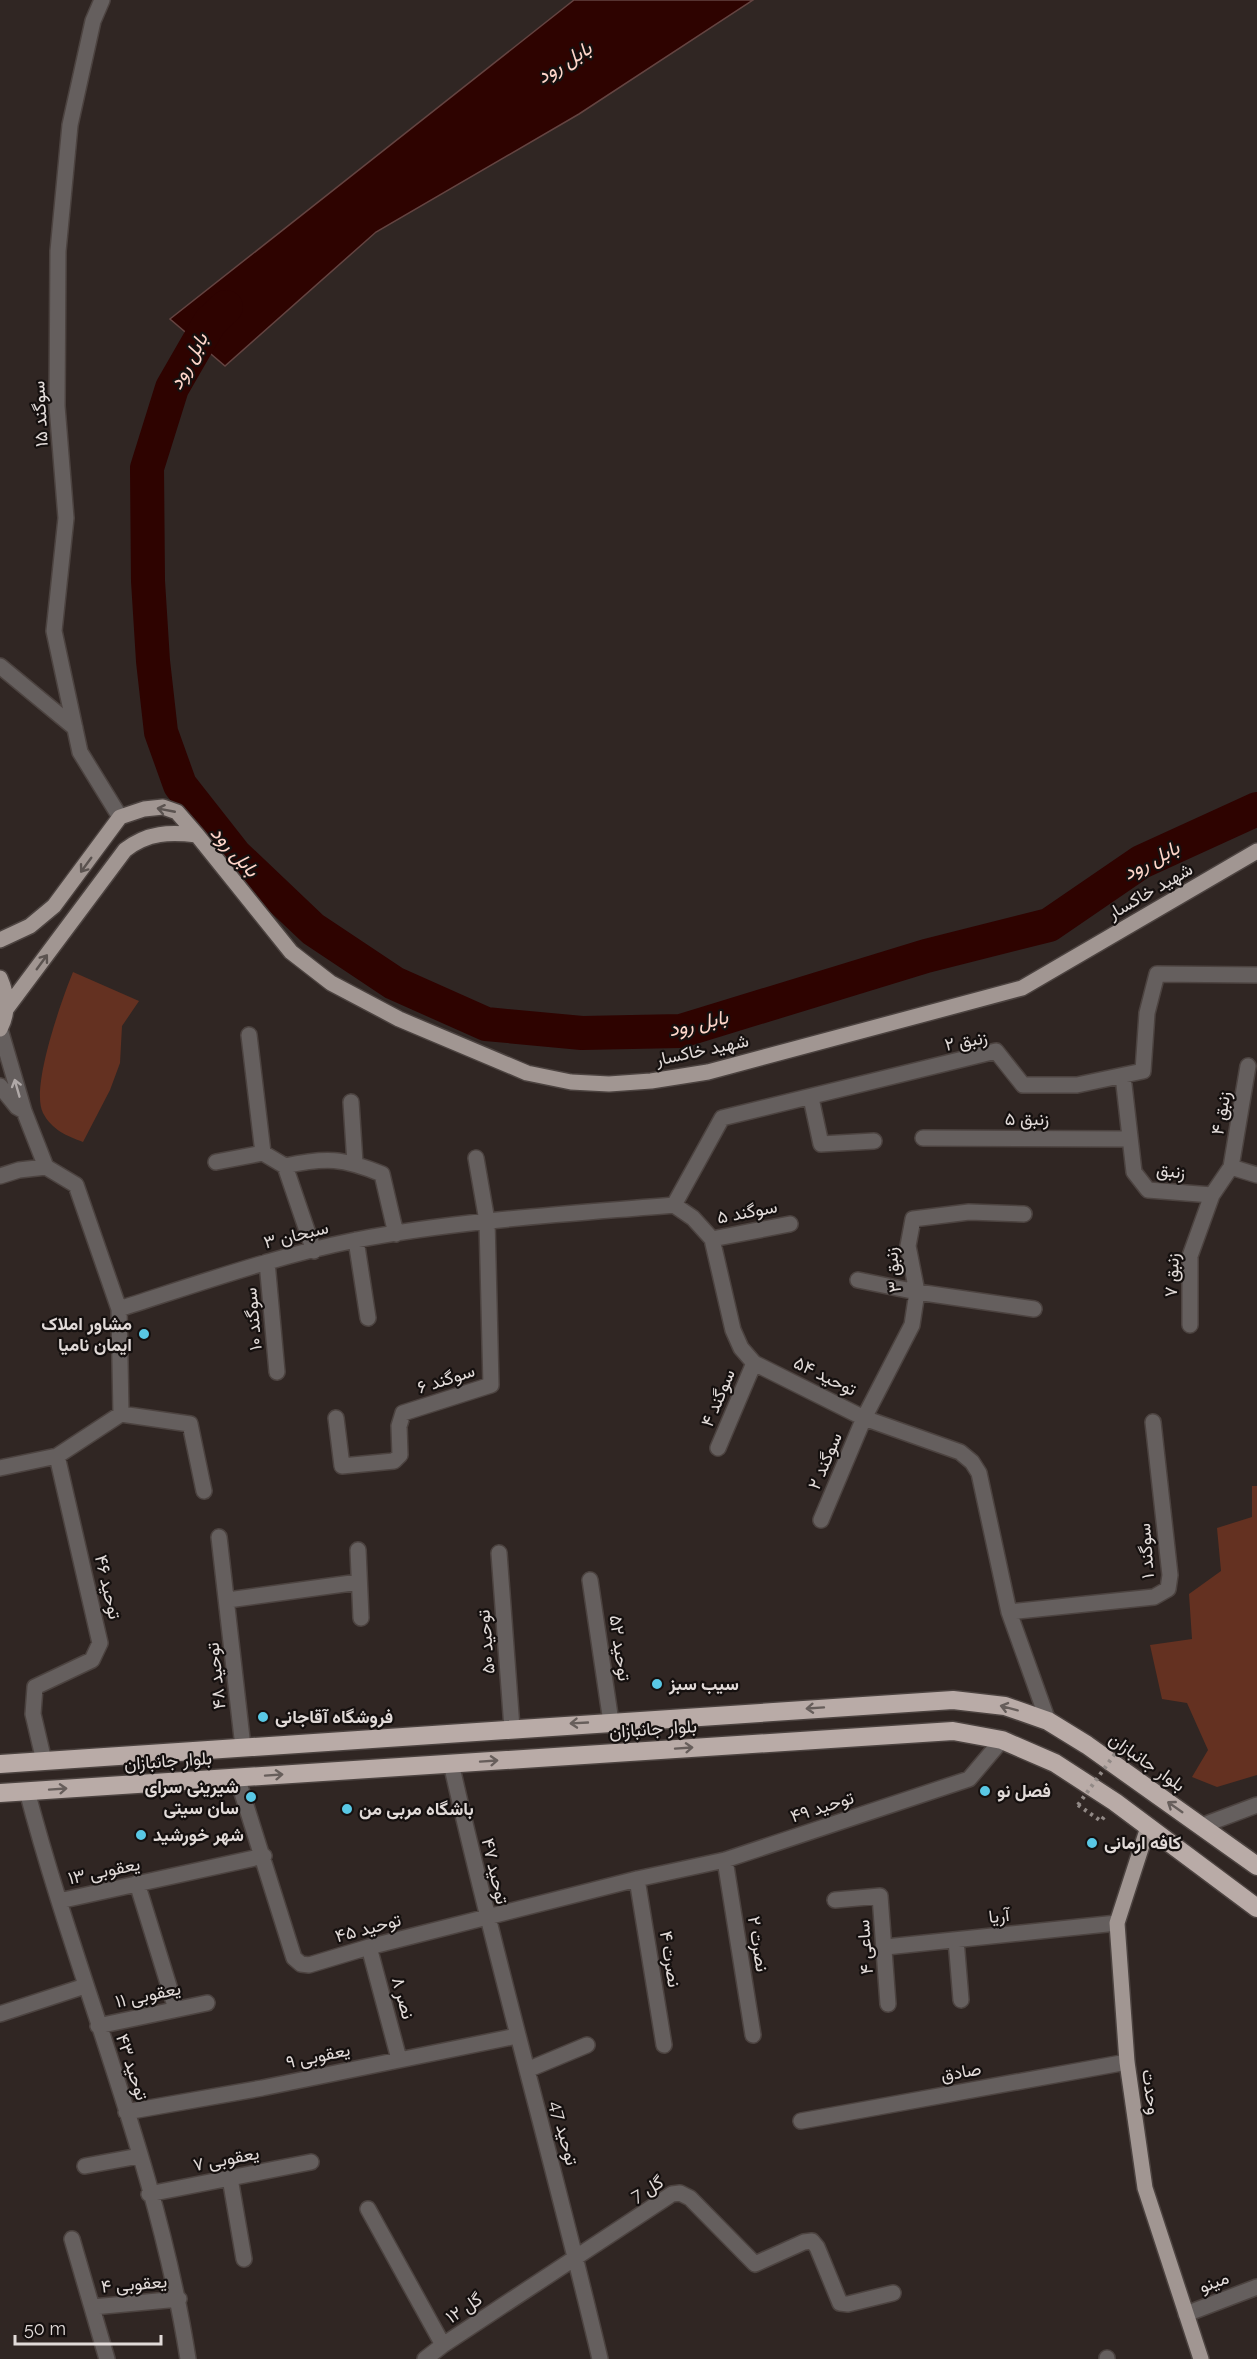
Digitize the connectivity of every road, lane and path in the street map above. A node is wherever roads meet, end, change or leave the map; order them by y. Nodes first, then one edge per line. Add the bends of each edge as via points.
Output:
1 (102, 0) edge
2 (0, 666) edge
3 (75, 728) junction
4 (120, 817) junction
5 (197, 836) junction
6 (1257, 851) edge
7 (0, 939) edge
8 (1257, 975) edge
9 (0, 978) edge
10 (7, 1008) junction
11 (0, 1029) edge
12 (249, 1035) dead end
13 (1248, 1066) dead end
14 (1123, 1076) junction
15 (0, 1086) edge
16 (811, 1098) junction
17 (351, 1101) dead end
18 (24, 1111) junction
19 (923, 1138) dead end
20 (1130, 1139) junction
21 (874, 1142) dead end
22 (263, 1153) junction
23 (476, 1158) dead end
24 (216, 1162) dead end
25 (355, 1163) junction
26 (285, 1166) junction
27 (46, 1167) junction
28 (1231, 1167) junction
29 (1257, 1175) edge
30 (0, 1176) edge
31 (1212, 1195) junction
32 (674, 1205) junction
33 (1024, 1214) dead end
34 (487, 1221) junction
35 (790, 1224) dead end
36 (396, 1234) junction
37 (712, 1239) junction
38 (356, 1240) junction
39 (314, 1251) junction
40 (267, 1262) junction
41 (858, 1280) dead end
42 (917, 1292) junction
43 (119, 1309) junction
44 (1034, 1309) dead end
45 (368, 1318) dead end
46 (1190, 1325) dead end
47 (754, 1363) junction
48 (277, 1372) dead end
49 (121, 1414) junction
50 (336, 1418) dead end
51 (864, 1418) junction
52 (1153, 1422) dead end
53 (718, 1448) dead end
54 (57, 1456) junction
55 (0, 1468) edge
56 (204, 1491) dead end
57 (821, 1520) dead end
58 (219, 1537) dead end
59 (358, 1550) dead end
60 (499, 1552) dead end
61 (590, 1580) dead end
62 (359, 1582) junction
63 (228, 1600) junction
64 (1010, 1612) junction
65 (361, 1618) dead end
66 (1048, 1721) junction
67 (611, 1722) junction
68 (512, 1728) junction
69 (1002, 1740) junction
70 (1122, 1744) dead end
71 (243, 1747) junction
72 (44, 1761) junction
73 (451, 1763) junction
74 (0, 1764) edge
75 (237, 1777) junction
76 (27, 1791) junction
77 (0, 1793) edge
78 (1257, 1804) edge
79 (1101, 1821) dead end
80 (1202, 1826) junction
81 (1148, 1827) junction
82 (264, 1856) junction
83 (725, 1860) junction
84 (1257, 1866) edge
85 (637, 1879) junction
86 (137, 1883) junction
87 (58, 1900) junction
88 (835, 1900) dead end
89 (1257, 1908) edge
90 (486, 1917) junction
91 (1117, 1923) junction
92 (956, 1940) junction
93 (369, 1947) junction
94 (886, 1947) junction
95 (85, 1986) junction
96 (962, 2000) dead end
97 (207, 2003) dead end
98 (888, 2004) dead end
99 (176, 2009) junction
100 (0, 2014) edge
101 (98, 2026) junction
102 (753, 2035) dead end
103 (517, 2036) junction
104 (664, 2044) dead end
105 (587, 2045) dead end
106 (399, 2059) junction
107 (1127, 2062) junction
108 (527, 2070) junction
109 (126, 2112) junction
110 (801, 2121) dead end
111 (139, 2156) junction
112 (311, 2162) dead end
113 (85, 2166) dead end
114 (230, 2178) junction
115 (149, 2193) junction
116 (368, 2209) dead end
117 (72, 2239) dead end
118 (576, 2257) junction
119 (244, 2259) dead end
120 (1257, 2287) edge
121 (892, 2294) dead end
122 (179, 2299) junction
123 (93, 2307) junction
124 (1186, 2314) junction
125 (443, 2345) junction
126 (107, 2359) edge
127 (188, 2359) edge
128 (425, 2359) edge
129 (600, 2359) edge
130 (1201, 2359) edge

1 - 3 street, سوگند ۱۵ via 93,21 70,125 58,251 57,406 66,518 54,631
2 - 3 street
3 - 4 street, سوگند ۱۵ via 80,752
5 -> 4 main road, شهید خاکسار via 177,812 163,807
4 -> 7 main road via 54,906 30,926
5 - 6 main road, شهید خاکسار via 291,952 331,983 399,1019 527,1073 598,1084 708,1072 1022,988
10 -> 5 main road via 125,850 138,839 157,834
8 - 14 street, زنبق ۲ via 1157,974 1147,1013 1143,1071
9 - 10 main road
10 - 11 main road
18 -> 11 street
12 - 22 street
13 - 28 street, زنبق ۴
14 - 16 street, زنبق ۲ via 1077,1085 1023,1085 996,1051
14 - 20 street, زنبق
15 - 18 street
16 - 21 street via 821,1144
16 - 32 street, زنبق ۲ via 722,1118
17 - 25 street
18 - 27 street
19 - 20 street, زنبق ۵
20 - 31 street, زنبق via 1134,1172 1148,1190
22 - 24 street
22 - 26 street
23 - 34 street
25 - 26 street via 319,1158
25 - 36 street via 382,1174
26 - 39 street
27 - 30 street
27 - 43 street via 76,1185
28 - 29 street
28 - 31 street
31 - 46 street, زنبق ۷ via 1190,1256
32 - 34 street
32 - 37 street, توحید ۵۴
33 - 42 street, زنبق ۳ via 969,1212 913,1219 908,1246
34 - 36 street, سبحان ۳
34 - 50 street, سوگند ۶ via 490,1385 403,1413 399,1426 400,1455 394,1461 342,1466
35 - 37 street, سوگند ۵
36 - 38 street, سبحان ۳
37 - 47 street, توحید ۵۴ via 733,1330
38 - 39 street, سبحان ۳
38 - 45 street
39 - 40 street, سبحان ۳
40 - 43 street, سبحان ۳
40 - 48 street, سوگند ۱۰
41 - 42 street
42 - 44 street
42 - 51 street, زنبق ۳ via 912,1325
43 - 49 street
47 - 51 street, توحید ۵۴
47 - 53 street, سوگند ۴
49 - 54 street
49 - 56 street via 190,1424
51 - 57 street, سوگند ۲
51 - 64 street, توحید ۵۴ via 960,1452 972,1462 980,1473
52 - 64 street, سوگند ۱ via 1170,1575 1168,1589 1154,1597
54 - 55 street
54 - 72 street, توحید ۴۶ via 100,1643 92,1660 35,1687 33,1714
58 - 63 street, توحید ۴۸
59 - 62 street
60 - 68 street, توحید ۵۰
61 - 67 street, توحید ۵۲
62 - 63 street
62 - 65 street
63 - 71 street, توحید ۴۸
64 - 66 street, توحید ۵۴
66 -> 67 highway, بلوار جانبازان via 1005,1706 953,1700
80 -> 66 highway, بلوار جانبازان
67 -> 68 highway, بلوار جانبازان
68 - 71 highway, بلوار جانبازان
73 -> 69 highway, بلوار جانبازان via 953,1731
69 - 81 highway, بلوار جانبازان via 1055,1763
69 - 83 street, توحید ۴۹ via 969,1779
70 - 79 path, bridge via 1078,1805
71 - 72 highway, بلوار جانبازان
72 - 74 highway, بلوار جانبازان
75 -> 73 highway, بلوار جانبازان
73 - 90 street, توحید ۴۷
76 -> 75 highway, بلوار جانبازان
75 - 82 street, توحید ۴۵
76 - 77 highway, بلوار جانبازان
76 - 87 street, توحید ۴۳
78 - 80 street
80 - 84 highway, بلوار جانبازان
81 - 89 highway, بلوار جانبازان
81 - 91 main road, وحدت
82 - 86 street, یعقوبی ۱۳
82 - 93 street, توحید ۴۵ via 294,1958 309,1965
83 - 85 street, توحید ۴۹
83 - 102 street, نصرت ۲
85 - 90 street, توحید ۴۵
85 - 104 street, نصرت ۴
86 - 87 street, یعقوبی ۱۳
86 - 99 street
87 - 95 street, توحید ۴۳
88 - 94 street, ساعی ۴ via 880,1896
90 - 93 street, توحید ۴۵
90 - 103 street, توحید 47
91 - 92 street, آریا
91 - 107 main road, وحدت
92 - 94 street, آریا
92 - 96 street
93 - 106 street, نصر ۸
94 - 98 street, ساعی ۴
95 - 100 street
95 - 101 street, توحید ۴۳
97 - 99 street, یعقوبی ۱۱
99 - 101 street, یعقوبی ۱۱
101 - 109 street, توحید ۴۳
103 - 106 street, یعقوبی ۹
103 - 108 street, توحید 47
105 - 108 street
106 - 109 street, یعقوبی ۹
107 - 110 street, صادق
107 - 124 main road, وحدت via 1145,2188
108 - 118 street, توحید 47
109 - 111 street, توحید ۴۳
111 - 113 street
111 - 115 street, توحید ۴۳
112 - 114 street, یعقوبی ۷
114 - 115 street, یعقوبی ۷
114 - 119 street
115 - 122 street, توحید ۴۳
116 - 125 street, گل ۱۲
117 - 123 street
118 - 121 street, گل 7 via 672,2194 680,2193 690,2198 755,2264 812,2241 840,2303
118 - 125 street, گل ۱۲
118 - 129 street, توحید 47
120 - 124 street, مینو
122 - 123 street, یعقوبی ۴
122 - 127 street, توحید ۴۳
123 - 126 street
124 - 130 main road, وحدت
125 - 128 street

